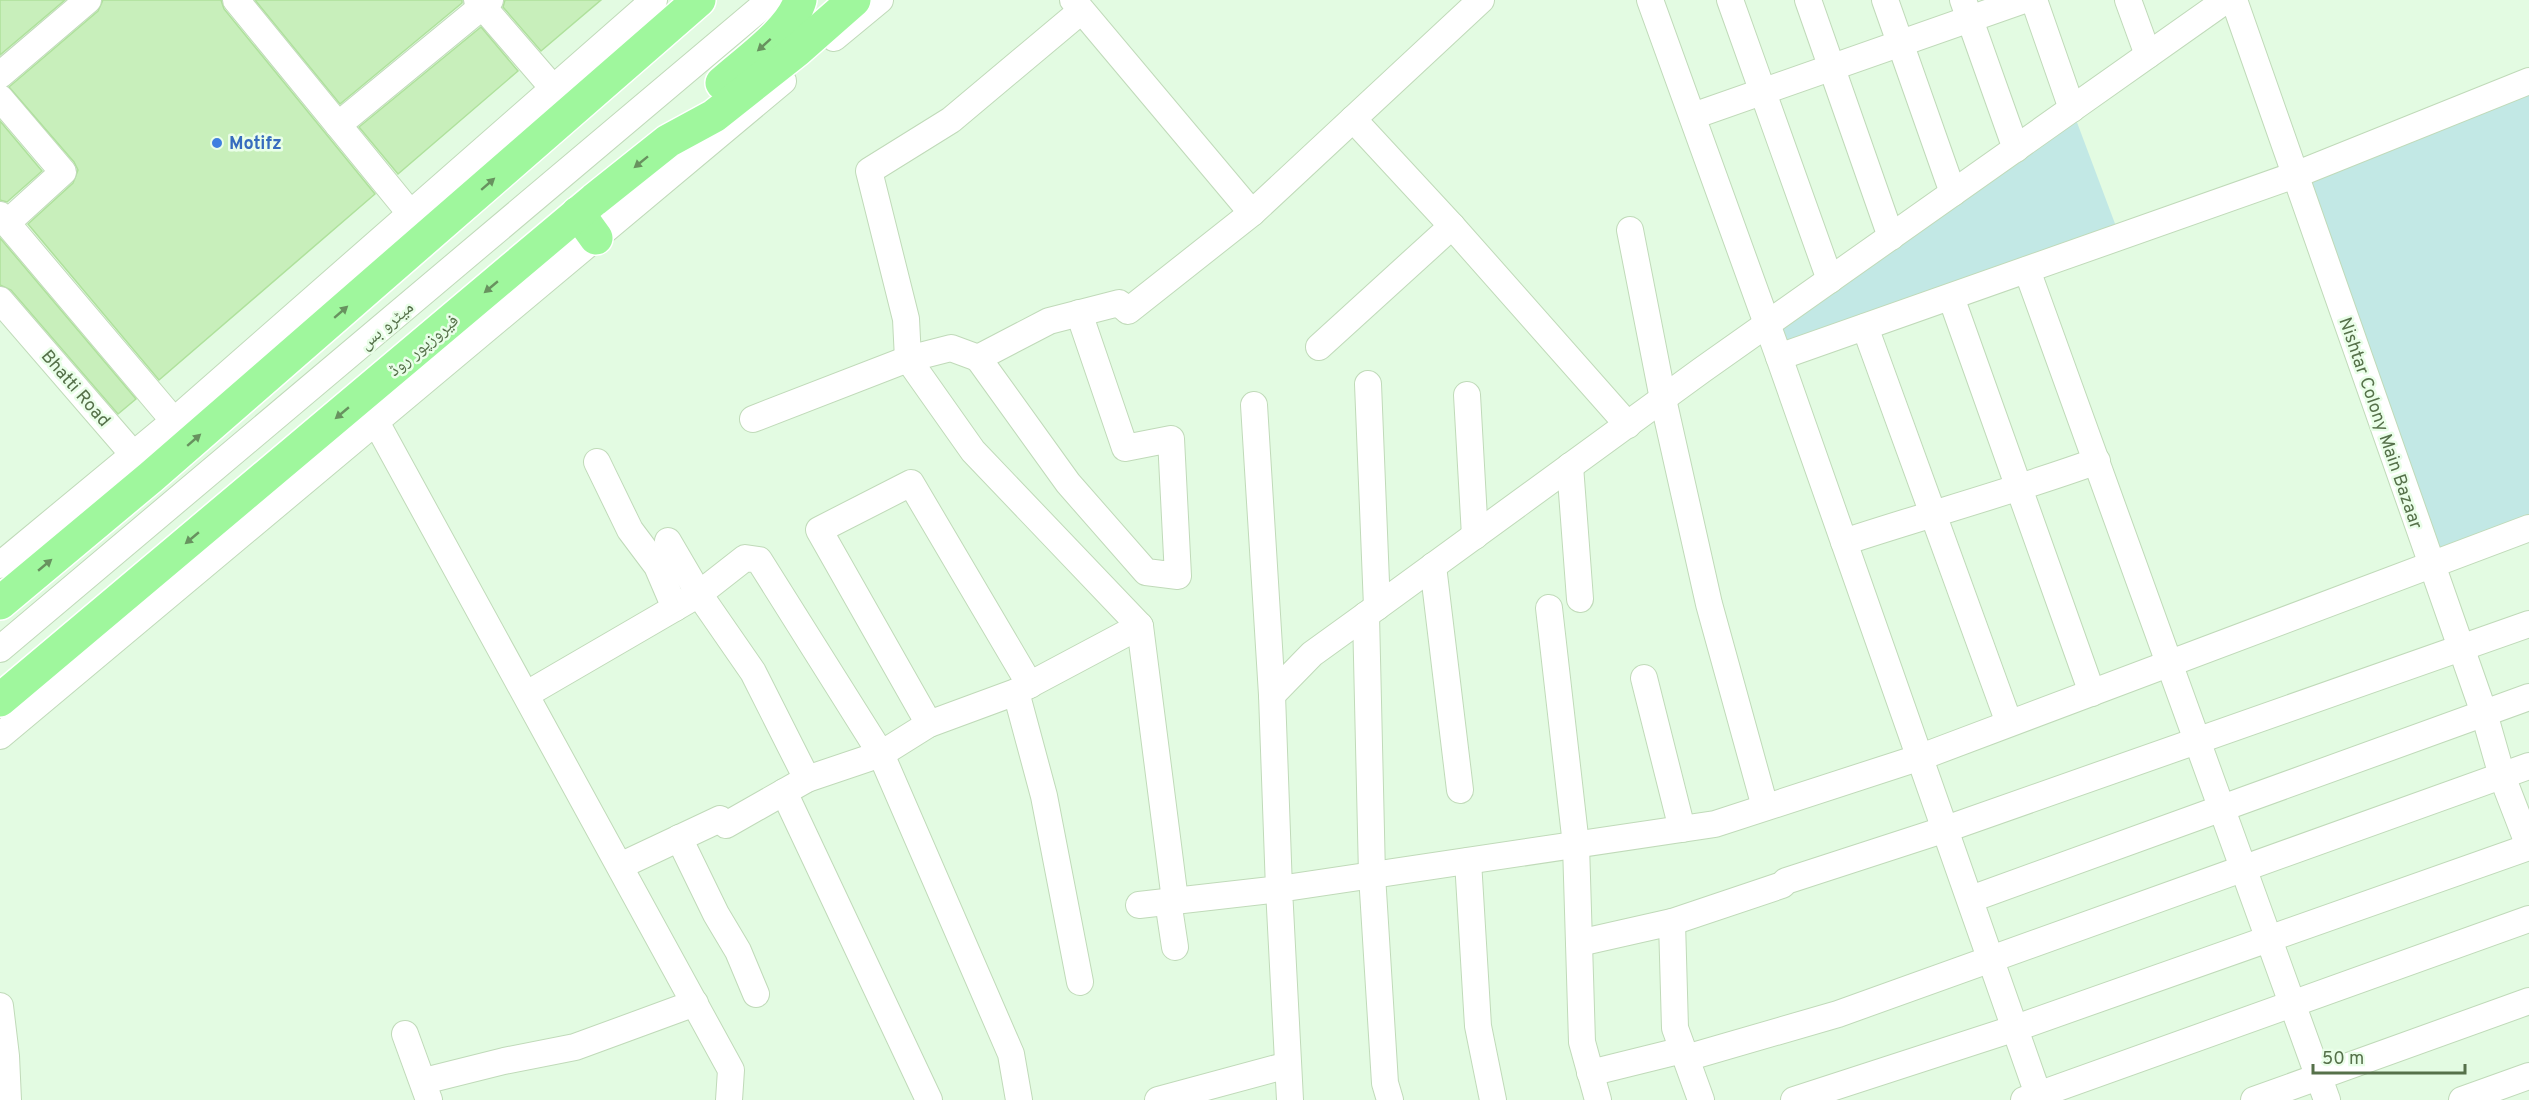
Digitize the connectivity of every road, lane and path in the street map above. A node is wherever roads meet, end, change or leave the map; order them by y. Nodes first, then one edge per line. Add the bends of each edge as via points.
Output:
1 (88, 0) edge
2 (236, 0) edge
3 (699, 0) edge
4 (770, 0) edge
5 (800, 0) edge
6 (854, 0) edge
7 (880, 0) edge
8 (1481, 0) edge
9 (1650, 0) edge
10 (1730, 0) edge
11 (1808, 0) edge
12 (1885, 0) edge
13 (2024, 0) edge
14 (2034, 0) edge
15 (2128, 0) edge
16 (2226, 0) edge
17 (2234, 0) edge
18 (483, 2) edge
19 (1077, 5) edge
20 (1966, 9) edge
21 (652, 14) edge
22 (1901, 45) junction
23 (2148, 55) junction
24 (1831, 67) junction
25 (0, 75) edge
26 (2529, 81) edge
27 (552, 88) junction
28 (1762, 92) junction
29 (0, 98) edge
30 (2072, 109) junction
31 (1693, 116) junction
32 (1353, 119) junction
33 (338, 125) junction
34 (668, 141) junction
35 (2016, 149) junction
36 (2295, 175) junction
37 (1953, 193) junction
38 (410, 213) junction
39 (1252, 213) junction
40 (3, 219) edge
41 (587, 226) junction
42 (1452, 226) junction
43 (1630, 231) dead end
44 (1891, 237) junction
45 (2027, 270) junction
46 (1830, 280) junction
47 (1951, 297) junction
48 (0, 300) edge
49 (1079, 313) junction
50 (1768, 324) junction
51 (1865, 327) junction
52 (1318, 347) dead end
53 (1779, 357) junction
54 (978, 358) junction
55 (908, 359) junction
56 (1368, 384) dead end
57 (1467, 394) dead end
58 (1663, 399) junction
59 (1254, 405) dead end
60 (753, 418) dead end
61 (174, 421) junction
62 (376, 422) junction
63 (1628, 425) junction
64 (2097, 461) junction
65 (597, 462) dead end
66 (143, 466) junction
67 (1570, 466) junction
68 (2019, 489) junction
69 (1933, 513) junction
70 (2529, 528) edge
71 (1475, 536) junction
72 (669, 541) dead end
73 (1844, 542) junction
74 (0, 565) edge
75 (2431, 565) junction
76 (1433, 566) junction
77 (699, 594) junction
78 (1580, 599) dead end
79 (0, 603) edge
80 (675, 608) junction
81 (1548, 608) dead end
82 (1371, 611) junction
83 (2529, 624) edge
84 (1140, 626) junction
85 (2461, 648) junction
86 (0, 649) edge
87 (2171, 663) junction
88 (1644, 678) dead end
89 (1023, 689) junction
90 (2092, 693) junction
91 (527, 694) junction
92 (1272, 695) junction
93 (2529, 697) edge
94 (0, 700) edge
95 (2484, 713) junction
96 (2009, 723) junction
97 (928, 724) junction
98 (0, 736) edge
99 (2196, 739) junction
100 (881, 754) junction
101 (1921, 757) junction
102 (2529, 766) edge
103 (2502, 776) junction
104 (807, 778) junction
105 (1460, 790) dead end
106 (784, 792) junction
107 (1765, 807) junction
108 (2221, 807) junction
109 (1682, 829) junction
110 (1946, 829) junction
111 (679, 838) junction
112 (1576, 844) junction
113 (2529, 846) edge
114 (1468, 861) junction
115 (620, 866) junction
116 (2242, 869) junction
117 (1372, 875) junction
118 (1279, 889) junction
119 (1971, 899) junction
120 (1171, 901) junction
121 (1139, 905) dead end
122 (2529, 918) edge
123 (1672, 922) junction
124 (2269, 939) junction
125 (1579, 943) junction
126 (1175, 947) dead end
127 (1992, 958) junction
128 (1080, 982) dead end
129 (756, 994) dead end
130 (2529, 1001) edge
131 (695, 1003) junction
132 (2293, 1003) junction
133 (0, 1006) edge
134 (2016, 1028) junction
135 (405, 1034) dead end
136 (1684, 1054) junction
137 (3, 1056) edge
138 (1288, 1065) junction
139 (1590, 1073) junction
140 (2319, 1076) junction
141 (2529, 1076) edge
142 (427, 1091) edge
143 (2034, 1098) edge
144 (8, 1100) edge
145 (729, 1100) edge
146 (929, 1100) edge
147 (1019, 1100) edge
148 (1158, 1100) edge
149 (1290, 1100) edge
150 (1390, 1100) edge
151 (1493, 1100) edge
152 (1598, 1100) edge
153 (1701, 1100) edge
154 (1794, 1100) edge
155 (2254, 1100) edge
156 (2327, 1100) edge
157 (2462, 1100) edge

1 - 25 street
2 - 33 street
3 - 21 main road
4 - 86 street, میٹرو بس
5 -> 34 main road via 792,18 780,31 701,102
6 - 34 main road, فیروزپور روڈ via 714,116
7 - 41 street
8 - 32 street
9 - 31 street
10 - 28 street
11 - 24 street
12 - 22 street
13 - 20 street
14 - 30 street
15 - 23 street
16 - 23 street
17 - 36 street, Nishtar Colony Main Bazaar
18 - 27 street
18 - 33 street
19 - 39 street
19 - 55 street via 951,120 868,171 906,319
20 - 22 street
20 - 35 street
21 - 27 street
66 -> 21 main road
22 - 24 street
22 - 37 street
23 - 30 street
24 - 28 street
24 - 44 street
26 - 36 street
27 - 38 street
28 - 31 street
28 - 46 street
29 - 40 street via 63,172
30 - 35 street
31 - 50 street
32 - 39 street
32 - 42 street
33 - 38 street
34 -> 41 main road, فیروزپور روڈ
35 - 37 street
36 - 45 street
36 - 75 street, Nishtar Colony Main Bazaar
37 - 44 street
38 - 61 street
39 - 49 street via 1128,311 1119,303
40 - 61 street
41 - 62 street
41 -> 94 main road, فیروزپور روڈ
42 - 52 street
42 - 63 street
43 - 58 street
44 - 46 street
45 - 47 street
45 - 64 street
46 - 50 street
47 - 51 street
47 - 68 street
48 - 66 street, Bhatti Road
49 - 54 street via 1048,321
49 - 54 street via 1125,448 1172,439 1178,576 1146,572 1068,483
50 - 53 street
50 - 58 street
51 - 53 street
51 - 69 street
53 - 73 street
54 - 55 street via 951,348
55 - 60 street
55 - 84 street via 973,451
56 - 82 street
57 - 71 street
58 - 63 street
58 - 107 street via 1709,604
59 - 92 street
61 - 66 street
62 - 91 street
62 - 98 street
63 - 67 street
64 - 68 street
64 - 87 street
65 - 80 street via 630,530 657,566
66 - 74 street
79 -> 66 main road
67 - 71 street
67 - 78 street
68 - 69 street
68 - 90 street
69 - 73 street
69 - 96 street
70 - 75 street
71 - 76 street
72 - 77 street
73 - 101 street
75 - 85 street, Nishtar Colony Main Bazaar
75 - 87 street
76 - 82 street
76 - 105 street
77 - 80 street
77 - 100 street via 745,558 759,560
77 - 104 street via 753,672
80 - 91 street
81 - 112 street
82 - 92 street via 1312,654
82 - 117 street
83 - 85 street
84 - 89 street
84 - 120 street
85 - 95 street, Nishtar Colony Main Bazaar
85 - 99 street
87 - 90 street
87 - 99 street
88 - 109 street
89 - 97 street
89 - 97 street via 911,483 819,530
89 - 128 street
90 - 96 street
91 - 115 street
92 - 118 street
93 - 95 street
95 - 103 street, Nishtar Colony Main Bazaar
95 - 108 street
96 - 101 street
97 - 100 street
99 - 108 street
99 - 110 street
100 - 104 street
100 - 147 street via 1011,1054
101 - 107 street
101 - 110 street
102 - 103 street
103 - 113 street, Nishtar Colony Main Bazaar
103 - 116 street
104 - 106 street
106 - 111 street via 726,825 720,819
106 - 146 street
107 - 109 street via 1715,824
108 - 116 street
108 - 119 street
109 - 112 street
110 - 119 street
110 - 123 street via 1786,880 1782,885
111 - 115 street
111 - 129 street
112 - 114 street
112 - 125 street
113 - 124 street
114 - 117 street
114 - 151 street via 1478,1026
115 - 131 street
116 - 124 street
116 - 127 street
117 - 118 street
117 - 150 street via 1385,1083
118 - 120 street
118 - 138 street
119 - 127 street
120 - 121 street
120 - 126 street
122 - 132 street
123 - 125 street
123 - 136 street via 1675,1028
124 - 132 street
124 - 134 street
125 - 139 street via 1582,1042
127 - 134 street
127 - 136 street via 1838,1014
130 - 140 street
131 - 142 street via 575,1047 504,1061
131 - 145 street via 731,1070
132 - 140 street
132 - 143 street
133 - 137 street
134 - 143 street
134 - 154 street
135 - 142 street
136 - 139 street
136 - 153 street
137 - 144 street
138 - 148 street
138 - 149 street
139 - 152 street
140 - 155 street
140 - 156 street
141 - 157 street

